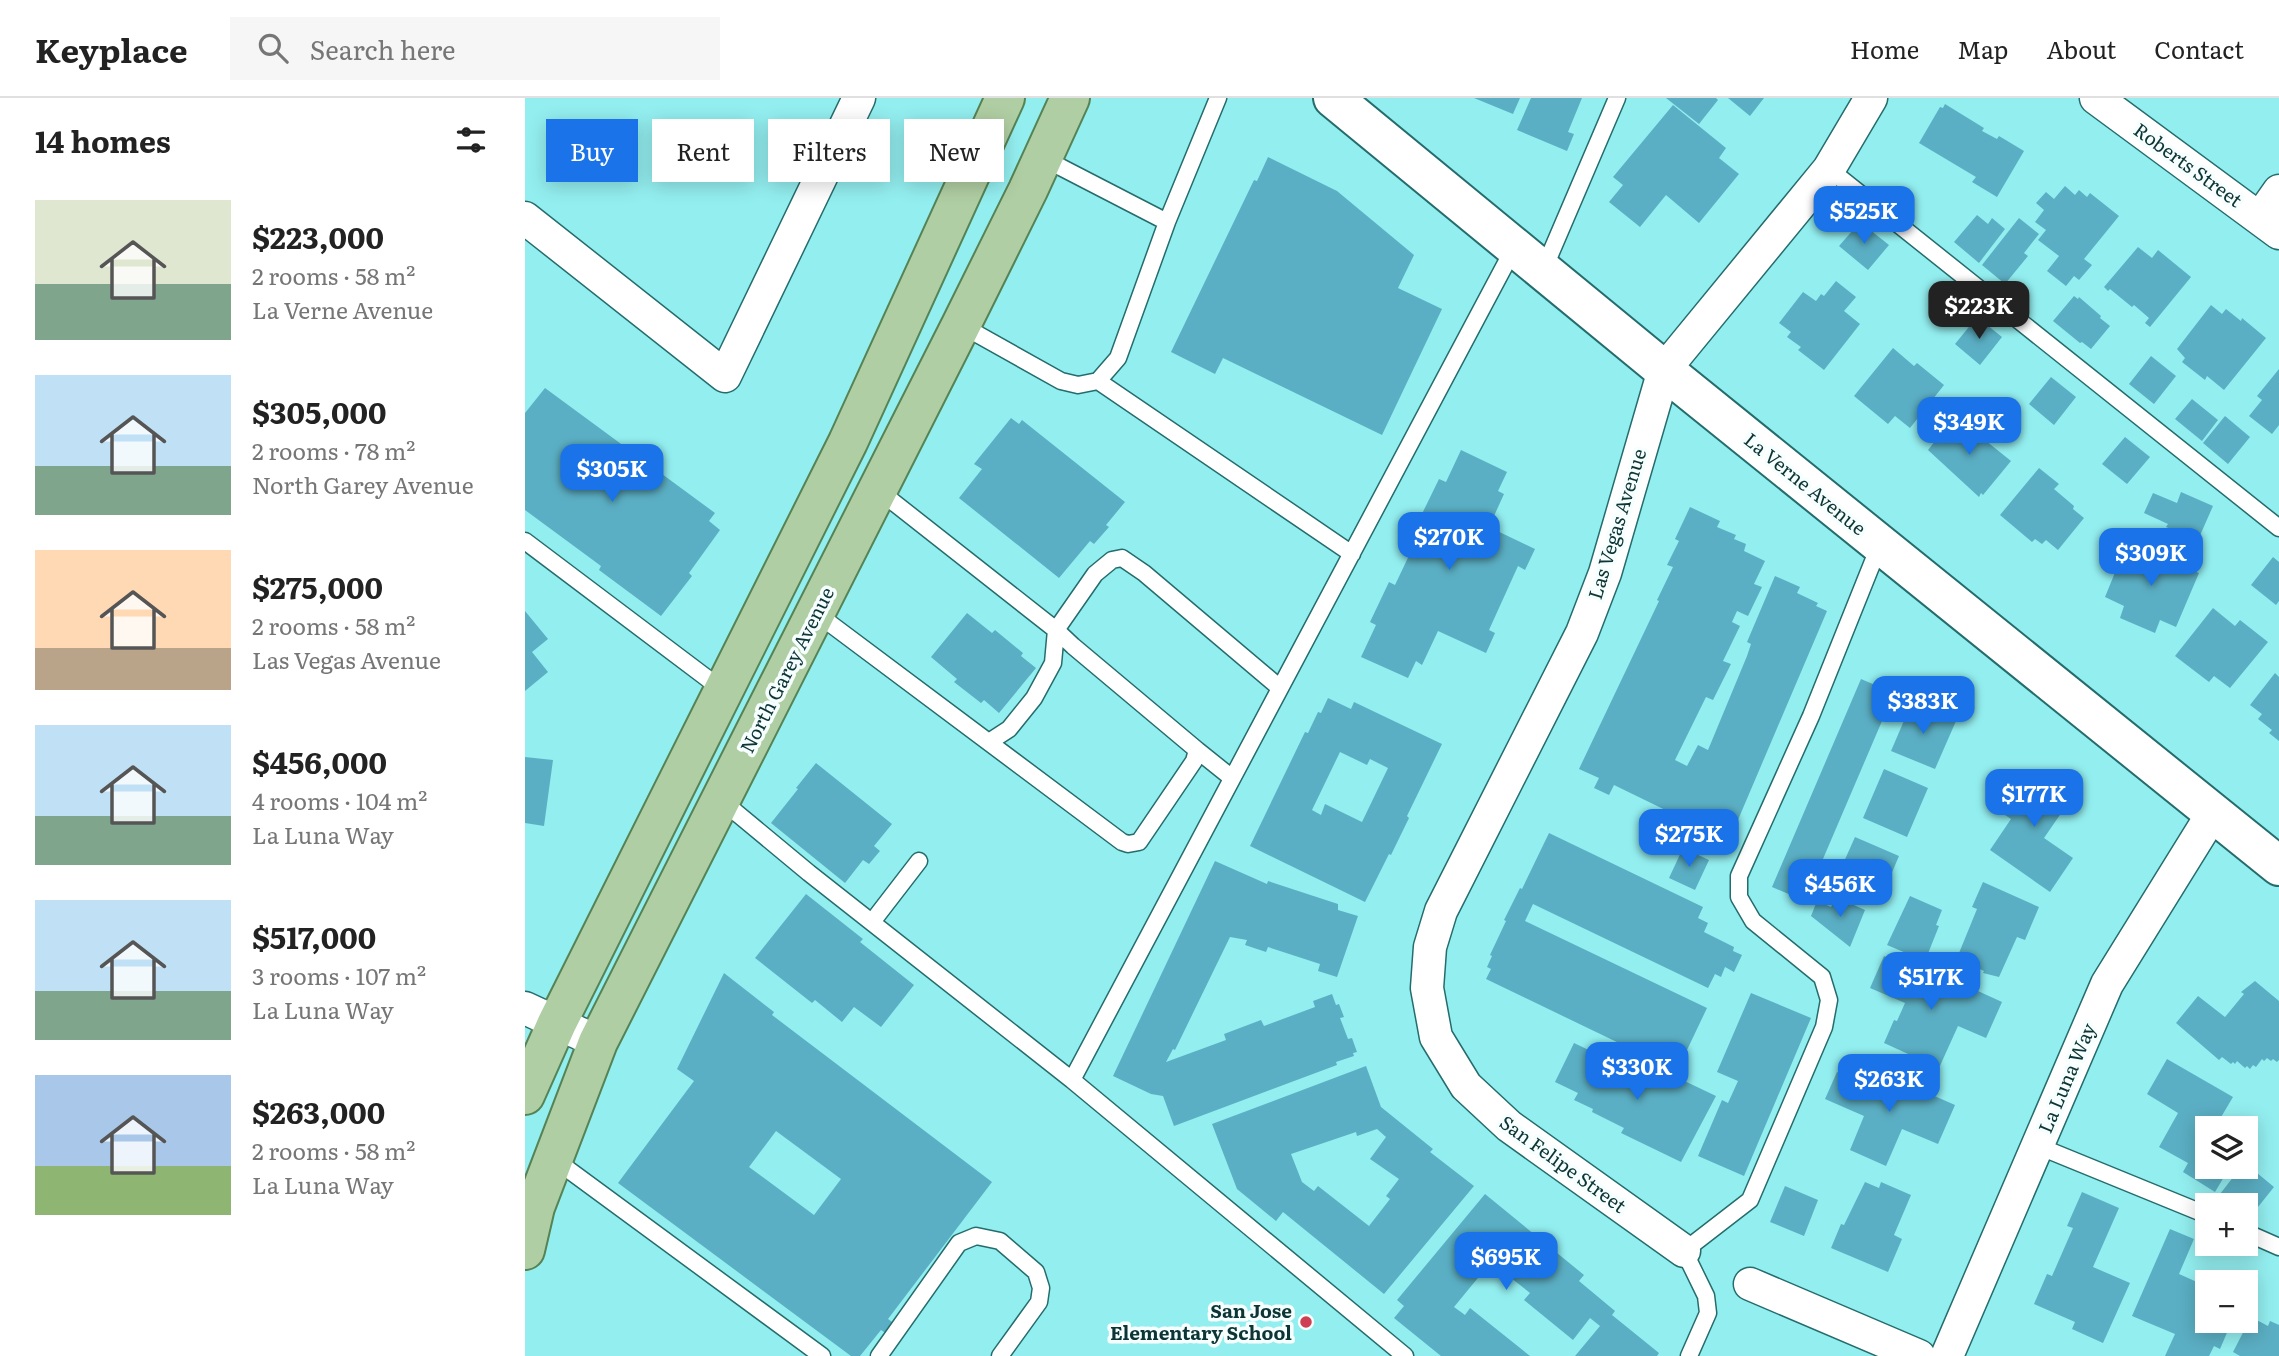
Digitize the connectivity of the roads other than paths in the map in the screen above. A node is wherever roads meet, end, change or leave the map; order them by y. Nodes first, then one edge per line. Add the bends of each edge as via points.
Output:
1 (859, 98) edge
2 (1005, 98) edge
3 (1070, 98) edge
4 (1219, 98) edge
5 (1616, 98) edge
6 (1871, 98) edge
7 (2096, 98) edge
8 (1335, 99) edge
9 (1043, 158) junction
10 (1829, 169) junction
11 (2279, 191) edge
12 (525, 218) edge
13 (1167, 222) junction
14 (2270, 225) edge
15 (1529, 259) junction
16 (961, 325) junction
17 (1664, 370) junction
18 (1098, 381) junction
19 (878, 490) junction
20 (2279, 528) edge
21 (525, 541) edge
22 (1880, 544) junction
23 (1352, 554) junction
24 (816, 613) junction
25 (1056, 630) junction
26 (1280, 688) junction
27 (724, 691) junction
28 (989, 742) junction
29 (1197, 750) junction
30 (1233, 778) junction
31 (721, 800) junction
32 (2213, 813) junction
33 (919, 861) dead end
34 (2279, 866) edge
35 (872, 922) junction
36 (1427, 988) joint
37 (541, 1015) edge
38 (598, 1042) junction
39 (1072, 1080) junction
40 (525, 1096) edge
41 (2038, 1146) junction
42 (554, 1159) junction
43 (2195, 1210) edge
44 (2258, 1238) edge
45 (2279, 1247) edge
46 (525, 1250) edge
47 (1684, 1251) junction
48 (1750, 1284) dead end
49 (822, 1356) edge
50 (879, 1356) edge
51 (1000, 1356) edge
52 (1405, 1356) edge
53 (1689, 1356) edge
54 (1919, 1356) edge
55 (1947, 1356) edge

1 - 12 street via 725,376
2 - 27 main road via 848,442
3 - 9 main road, North Garey Avenue
4 - 13 lane
5 - 15 lane
6 - 10 street, Las Vegas Avenue
7 - 14 street, Roberts Street
8 - 15 main road, La Verne Avenue
9 - 13 lane
9 - 16 main road, North Garey Avenue
10 - 17 street, Las Vegas Avenue
10 - 20 lane
11 - 14 street
13 - 18 lane via 1118,358
15 - 17 main road, La Verne Avenue
15 - 23 lane
16 - 18 lane via 1061,381 1078,385
16 - 19 main road, North Garey Avenue
17 - 22 main road, La Verne Avenue
17 - 36 street, Las Vegas Avenue via 1600,585 1581,633 1441,911 1430,947
18 - 23 lane
19 - 24 main road, North Garey Avenue
19 - 25 lane
21 - 27 lane
22 - 32 main road, La Verne Avenue
22 - 47 lane via 1811,716 1739,876 1739,897 1753,921 1822,977 1829,1000 1824,1027 1750,1200
23 - 26 lane
24 - 28 lane
24 - 31 main road, North Garey Avenue
25 - 26 lane via 1095,574 1122,558
25 - 28 lane via 1053,663 1034,698 1009,729
25 - 29 lane
26 - 30 lane
27 - 37 main road
28 - 29 lane via 1128,844 1139,842
29 - 30 lane
30 - 39 lane
31 - 35 lane
31 - 38 main road, North Garey Avenue
32 - 34 main road, La Verne Avenue
32 - 41 street, La Luna Way via 2107,984
33 - 35 lane
35 - 39 lane
36 - 47 street, San Felipe Street via 1436,1037 1467,1086 1509,1126
37 - 38 street
37 - 40 main road
38 - 42 main road, North Garey Avenue
39 - 52 lane
41 - 43 lane
41 - 55 street, La Luna Way
42 - 46 main road, North Garey Avenue via 535,1207
42 - 49 lane
44 - 45 lane
47 - 53 lane via 1706,1296 1708,1313
48 - 54 street
50 - 51 lane via 959,1243 977,1236 1000,1241 1036,1272 1041,1288 1039,1302

